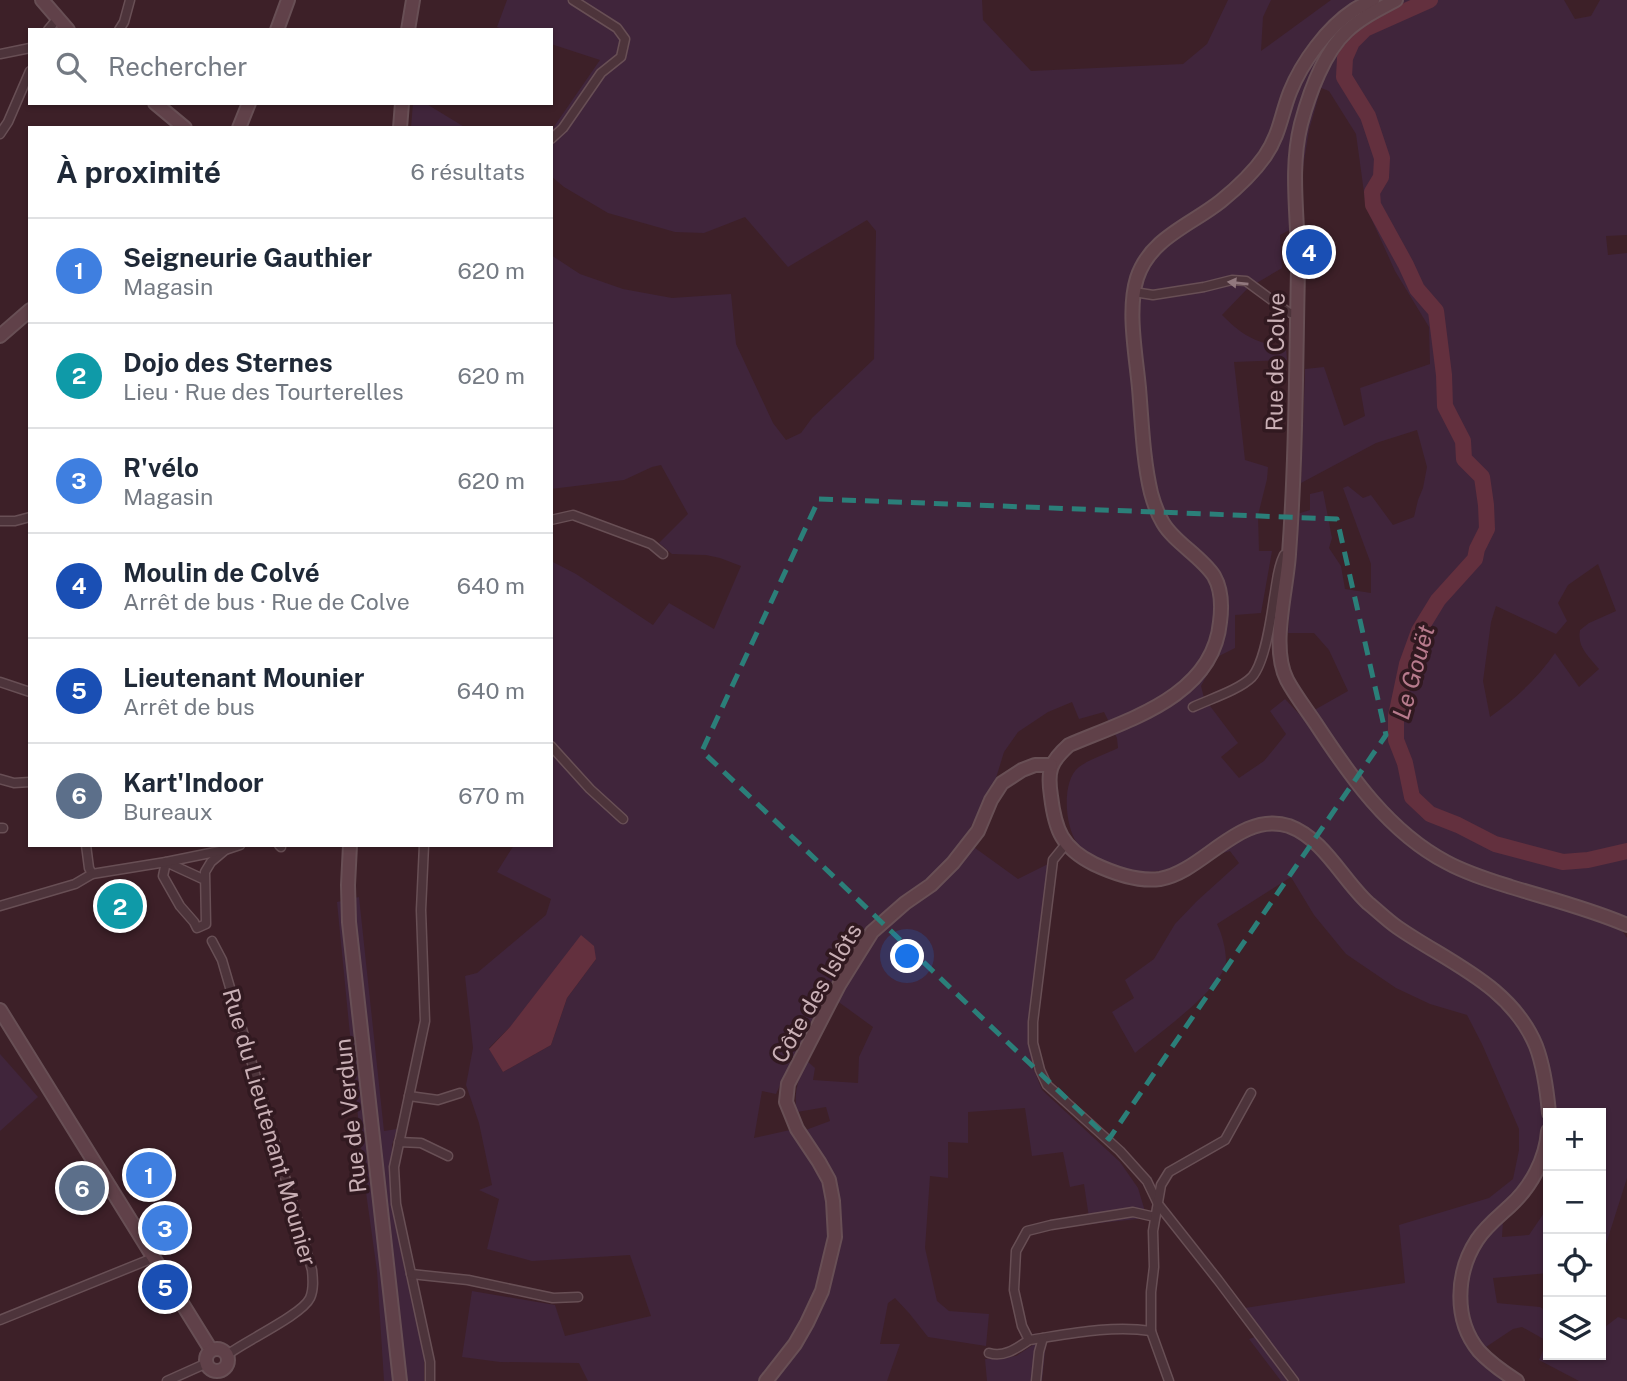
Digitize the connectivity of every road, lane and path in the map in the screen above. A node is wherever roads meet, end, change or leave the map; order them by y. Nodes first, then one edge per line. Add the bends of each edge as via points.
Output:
1 (41, 0) edge
2 (130, 0) edge
3 (288, 0) edge
4 (413, 0) edge
5 (573, 0) edge
6 (1373, 0) edge
7 (1396, 0) edge
8 (57, 19) junction
9 (50, 28) edge
10 (66, 28) edge
11 (120, 28) edge
12 (278, 28) edge
13 (408, 28) edge
14 (28, 48) edge
15 (0, 54) edge
16 (28, 76) edge
17 (157, 105) edge
18 (248, 105) edge
19 (402, 105) edge
20 (183, 126) edge
21 (238, 126) edge
22 (400, 126) edge
23 (0, 134) edge
24 (553, 137) edge
25 (1134, 292) junction
26 (1297, 315) junction
27 (28, 316) edge
28 (0, 336) edge
29 (28, 518) edge
30 (553, 520) edge
31 (0, 521) edge
32 (663, 554) dead end
33 (1289, 554) junction
34 (0, 682) edge
35 (28, 691) edge
36 (1193, 707) dead end
37 (553, 748) edge
38 (1051, 765) junction
39 (0, 779) edge
40 (28, 782) edge
41 (622, 818) dead end
42 (1066, 844) junction
43 (86, 847) edge
44 (234, 847) edge
45 (350, 847) edge
46 (424, 847) edge
47 (225, 850) junction
48 (166, 862) junction
49 (92, 874) junction
50 (205, 880) junction
51 (0, 906) edge
52 (1627, 925) edge
53 (212, 941) dead end
54 (0, 1010) edge
55 (460, 1093) dead end
56 (1251, 1093) dead end
57 (409, 1096) junction
58 (1549, 1108) edge
59 (399, 1142) junction
60 (1543, 1155) edge
61 (448, 1156) dead end
62 (1158, 1204) junction
63 (1155, 1217) junction
64 (153, 1258) junction
65 (411, 1274) junction
66 (578, 1297) dead end
67 (0, 1320) edge
68 (1151, 1331) junction
69 (1043, 1338) junction
70 (1029, 1340) junction
71 (211, 1350) junction
72 (989, 1353) dead end
73 (227, 1355) junction
74 (207, 1363) junction
75 (223, 1369) junction
76 (167, 1381) edge
77 (230, 1381) edge
78 (400, 1381) edge
79 (430, 1381) edge
80 (766, 1381) edge
81 (1036, 1381) edge
82 (1170, 1381) edge
83 (1294, 1381) edge
84 (1517, 1381) edge

1 - 8 main road
2 - 11 street
3 - 12 main road
4 - 13 main road
5 - 24 street via 617,28 625,39 621,57 601,73
6 - 25 main road via 1354,10 1314,50 1290,93 1280,129 1252,171 1220,202 1154,249 1143,264
7 - 26 main road, Rue de Colve via 1346,32 1328,55 1301,125 1294,177
8 - 9 street
8 - 10 main road
14 - 15 street
16 - 23 street
17 - 20 main road
18 - 21 main road
19 - 22 main road
26 -> 25 street via 1245,281 1153,295
25 - 38 main road via 1151,491 1165,526 1213,576 1222,607 1219,632 1211,654 1183,690 1163,704 1069,745
26 - 33 main road, Rue de Colve
27 - 28 main road
29 - 31 street
30 - 32 street via 573,515 651,544
33 - 36 street via 1278,566 1260,663 1252,676
33 - 52 main road, Rue de Colve via 1280,661 1339,759 1368,796 1421,846 1446,862
34 - 35 street
37 - 41 street
38 - 42 main road via 1055,824
38 - 80 main road, Côte des Islôts via 1035,765 1002,783 978,831 953,863 872,932 788,1084 786,1102 797,1129 829,1180 835,1237 822,1291 807,1323
39 - 40 street
42 - 58 main road via 1102,868 1147,880 1185,870 1252,828 1270,824 1303,833 1395,926 1465,968 1507,1002 1536,1045
42 - 62 street via 1053,860 1033,1043 1047,1085 1120,1151 1147,1181
43 - 49 street
44 - 47 street
45 - 78 main road, Rue de Verdun via 349,922
46 - 57 street via 425,1021
47 - 48 street
47 - 50 street via 211,862
48 - 49 street
48 - 50 street
48 - 50 street via 163,876 197,928 206,924
49 - 51 street via 75,884
53 - 73 street, Rue du Lieutenant Mounier via 222,960 313,1283 310,1298 301,1309
54 - 64 main road
55 - 57 street via 438,1100
56 - 62 street via 1226,1140 1169,1172
57 - 59 street
59 - 61 street via 421,1143
59 - 65 street via 394,1167 396,1204
60 - 84 main road via 1526,1189 1477,1239 1467,1257 1459,1294 1462,1316 1478,1349
62 - 63 street
62 - 83 street
63 - 68 street
63 - 70 street via 1133,1212 1027,1231 1016,1251 1014,1290
64 - 67 street
64 - 71 main road
65 - 66 street via 468,1280 553,1298
65 - 79 street
68 - 69 street via 1108,1329
68 - 82 street
69 - 70 street
69 - 81 street
70 - 72 street via 997,1356
71 - 73 main road via 218,1348
71 - 74 main road
73 - 75 main road
74 - 75 main road via 213,1370
74 - 76 street
75 - 77 main road

